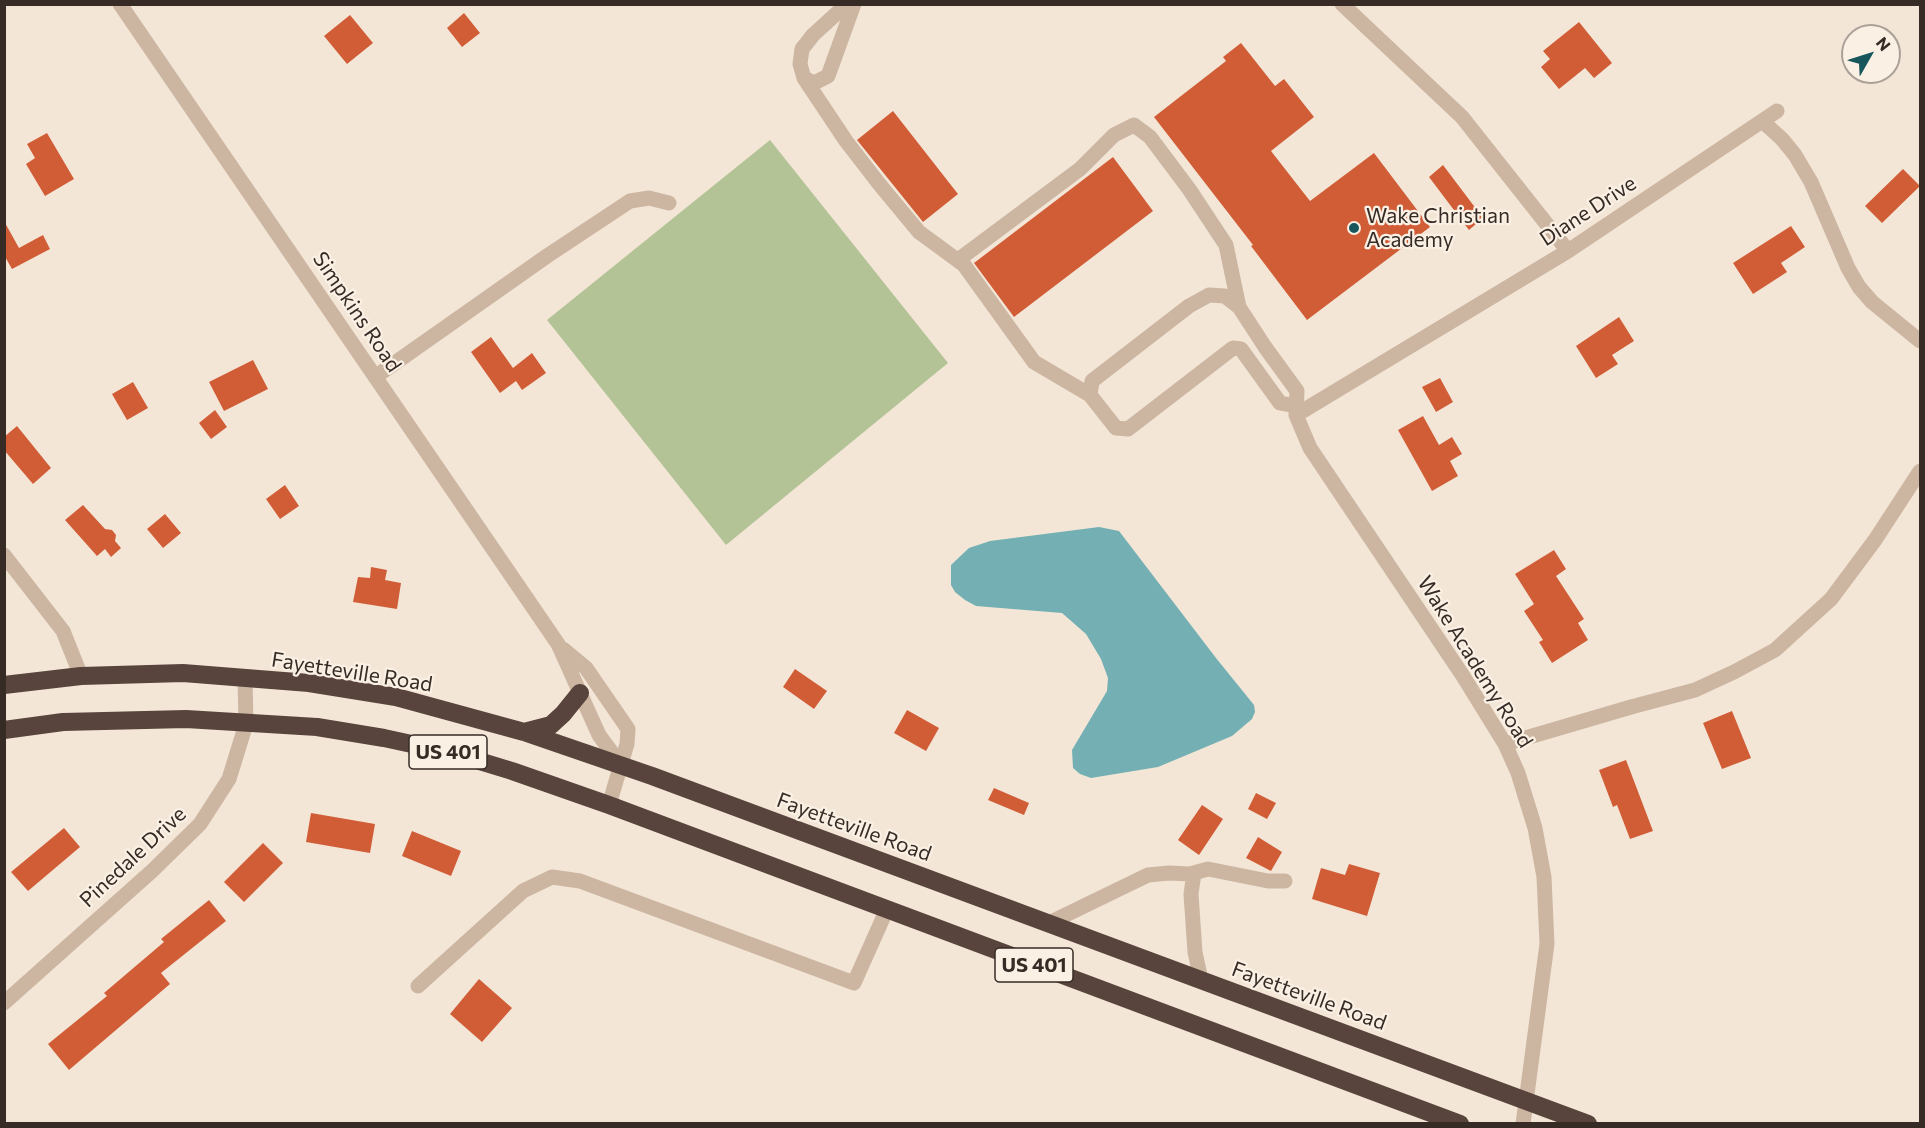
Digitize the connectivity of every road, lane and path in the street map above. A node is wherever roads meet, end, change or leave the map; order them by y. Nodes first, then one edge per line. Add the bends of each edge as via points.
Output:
1 (120, 4) edge
2 (847, 4) edge
3 (854, 4) edge
4 (1342, 4) edge
5 (804, 78) junction
6 (1777, 111) dead end
7 (1762, 121) junction
8 (669, 203) dead end
9 (1568, 251) junction
10 (958, 260) junction
11 (1239, 307) junction
12 (1920, 341) edge
13 (375, 376) junction
14 (1090, 395) junction
15 (1296, 410) junction
16 (1920, 471) edge
17 (4, 555) edge
18 (558, 644) junction
19 (81, 676) junction
20 (245, 678) junction
21 (4, 685) edge
22 (580, 693) junction
23 (246, 723) junction
24 (4, 730) edge
25 (524, 732) junction
26 (1505, 744) junction
27 (621, 765) junction
28 (609, 806) junction
29 (1194, 873) junction
30 (1285, 881) dead end
31 (887, 909) junction
32 (1049, 923) junction
33 (1201, 980) junction
34 (418, 986) dead end
35 (4, 1003) edge
36 (1527, 1100) junction
37 (1460, 1124) edge
38 (1523, 1124) edge
39 (1588, 1124) edge

1 - 13 street, Simpkins Road
2 - 5 street via 802,49 800,64
3 - 5 street via 828,76 814,83
4 - 9 street via 1462,117
5 - 10 street via 846,141 919,232
6 - 7 street, Diane Drive
7 - 9 street, Diane Drive
7 - 12 street via 1795,155 1811,182 1859,287
8 - 13 street via 649,198 630,201
9 - 15 street, Diane Drive
10 - 11 street via 1080,169 1114,135 1134,125 1150,137 1226,246
10 - 14 street via 1034,362
11 - 14 street via 1225,296 1209,295 1189,306 1092,381
11 - 15 street, Wake Academy Road via 1297,391
13 - 18 street, Simpkins Road
14 - 15 street via 1116,428 1128,429 1233,348 1241,350 1280,403
15 - 26 street, Wake Academy Road via 1310,448
16 - 26 street via 1831,599 1775,650 1695,690
17 - 19 street via 63,631
18 - 22 street, Simpkins Road
18 - 27 street, Simpkins Road via 586,668 628,729
19 - 20 highway, Fayetteville Road / US 401 via 183,673
19 - 21 highway, Fayetteville Road / US 401
20 - 23 street, Pinedale Drive
20 - 25 highway, Fayetteville Road / US 401 via 309,683 396,697
22 - 25 highway via 551,725
22 - 27 street, Simpkins Road via 599,735
23 - 24 highway, US 401 via 186,719 63,722
23 - 28 highway, US 401 via 317,727 453,753
23 - 35 street, Pinedale Drive via 229,779 200,824
25 - 27 highway, Fayetteville Road / US 401
26 - 36 street, Wake Academy Road via 1535,828 1544,878 1548,944
27 - 28 street, Simpkins Road
27 - 32 highway, Fayetteville Road / US 401
28 - 31 highway, US 401
29 - 30 street via 1208,868
29 - 32 street via 1148,875
29 - 33 street via 1191,894
31 - 34 street via 854,983 580,881 552,878 523,891
31 - 37 highway, US 401
32 - 33 highway, Fayetteville Road / US 401
33 - 36 highway, Fayetteville Road / US 401
36 - 38 street, Wake Academy Road
36 - 39 highway, Fayetteville Road / US 401

